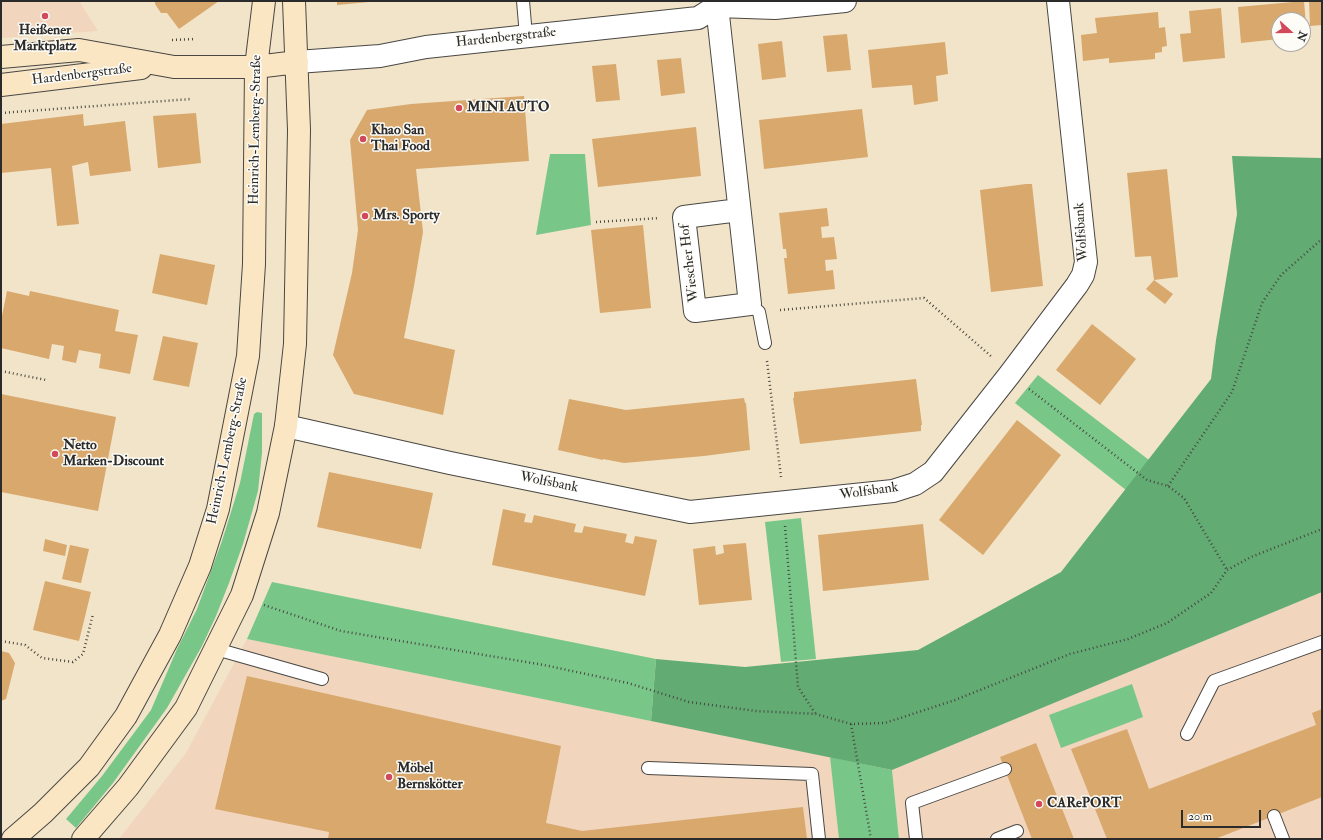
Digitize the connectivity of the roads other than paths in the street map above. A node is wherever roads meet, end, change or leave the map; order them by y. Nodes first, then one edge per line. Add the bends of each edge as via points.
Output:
1 (264, 1) edge
2 (294, 1) edge
3 (522, 1) edge
4 (845, 1) edge
5 (1058, 1) edge
6 (717, 4) edge
7 (526, 36) junction
8 (1, 57) edge
9 (297, 62) junction
10 (164, 66) junction
11 (256, 67) junction
12 (1, 85) edge
13 (739, 210) junction
14 (754, 308) junction
15 (765, 343) road end
16 (286, 426) junction
17 (1322, 642) edge
18 (216, 650) junction
19 (322, 679) dead end
20 (1187, 734) dead end
21 (648, 768) dead end
22 (1005, 769) dead end
23 (1274, 816) dead end
24 (1018, 831) dead end
25 (13, 839) edge
26 (83, 839) edge
27 (820, 839) edge
28 (916, 839) edge
29 (997, 839) edge
30 (1283, 839) edge

1 - 11 street, Heinrich-Lemberg-Straße
2 - 9 street
3 - 7 lane
4 - 6 street via 775,8
5 - 16 street, Wolfsbank via 1086,262 1083,275 933,472 915,484 893,491 690,512 450,463
6 - 7 street, Hardenbergstraße via 698,18
6 - 13 street
7 - 9 street, Hardenbergstraße via 426,47 380,56
8 - 10 street, Hardenbergstraße via 79,50
9 - 11 street, Hardenbergstraße
9 - 16 street via 299,130 295,344
10 - 11 street, Hardenbergstraße
10 - 12 street, Hardenbergstraße
11 - 25 street, Heinrich-Lemberg-Straße via 254,264 248,356 218,509 200,566 170,635 126,716 89,767 43,814
13 - 14 street
13 - 14 street, Wiescher Hof via 684,217 695,311
14 - 15 lane
16 - 18 street via 268,513 242,595
17 - 20 lane via 1214,681
18 - 19 lane
18 - 26 street via 186,708 128,787
21 - 27 lane via 812,774
22 - 28 lane via 912,803
23 - 30 lane
24 - 29 lane

